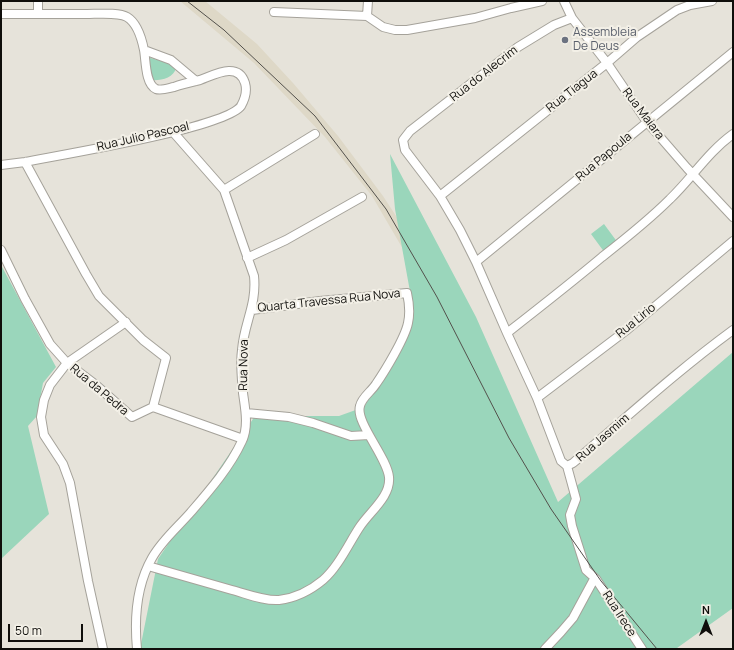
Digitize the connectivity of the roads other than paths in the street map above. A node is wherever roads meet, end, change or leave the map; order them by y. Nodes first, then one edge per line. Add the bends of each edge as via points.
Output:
1 (38, 1) edge
2 (368, 1) edge
3 (542, 1) edge
4 (564, 1) edge
5 (712, 1) edge
6 (274, 12) dead end
7 (1, 14) edge
8 (38, 14) junction
9 (367, 16) junction
10 (572, 18) junction
11 (144, 50) junction
12 (733, 52) edge
13 (607, 63) junction
14 (196, 81) junction
15 (647, 122) junction
16 (173, 132) junction
17 (315, 134) dead end
18 (733, 134) edge
19 (403, 140) joint
20 (26, 162) junction
21 (1, 165) edge
22 (693, 174) junction
23 (224, 190) junction
24 (440, 196) junction
25 (362, 197) dead end
26 (733, 217) edge
27 (733, 241) edge
28 (1, 250) edge
29 (247, 258) junction
30 (476, 262) junction
31 (252, 310) junction
32 (126, 322) junction
33 (733, 330) edge
34 (507, 333) junction
35 (67, 363) junction
36 (537, 398) junction
37 (153, 407) junction
38 (246, 412) junction
39 (369, 435) junction
40 (243, 439) junction
41 (567, 466) junction
42 (148, 566) junction
43 (596, 579) junction
44 (103, 649) edge
45 (137, 649) edge
46 (545, 649) edge
47 (642, 649) edge

1 - 8 street
2 - 9 street
3 - 9 street via 475,18 407,30 383,27
4 - 10 street, Rua Maiara
5 - 13 street, Rua Tiagua via 677,10 637,37
6 - 9 street
7 - 8 street
8 - 11 street via 127,17 135,26
10 - 13 street, Rua Maiara
10 - 19 street, Rua do Alecrim via 554,25 518,47 410,131
11 - 14 street via 171,60
11 - 14 street via 149,81 156,89
12 - 15 street, Rua Papoula
13 - 15 street, Rua Maiara
13 - 24 street, Rua Tiagua
14 - 16 street, Rua Julio Pascoal via 220,72 232,71 242,78 245,84 244,98 240,107 223,117
15 - 22 street, Rua Maiara
15 - 30 street, Rua Papoula
16 - 20 street, Rua Julio Pascoal
16 - 23 street, Rua Nova
17 - 23 street
18 - 22 street via 720,143
19 - 24 street, Rua Jasmim via 405,150
20 - 21 street, Rua Julio Pascoal
20 - 32 street via 89,280 104,301
22 - 26 street, Rua Maiara
22 - 34 street via 669,200 623,240
23 - 29 street, Rua Nova
24 - 30 street, Rua Jasmim
25 - 29 street via 286,240
27 - 36 street, Rua Lirio via 628,329
28 - 35 street via 50,344
29 - 31 street, Rua Nova via 254,276
30 - 34 street, Rua Jasmim
31 - 38 street, Rua Nova via 247,320 242,351 242,385
31 - 39 street, Quarta Travessa Rua Nova via 407,293 408,323 404,333 382,375 359,407 360,416
32 - 35 street, Rua da Pedra
32 - 37 street via 143,340 166,358
33 - 41 street, Rua Jasmim via 574,463
34 - 36 street, Rua Jasmim
35 - 37 street, Rua da Pedra via 132,417
35 - 44 street via 50,385 41,417 44,435 63,464 70,483
36 - 41 street, Rua Jasmim via 555,449 561,461
37 - 40 street
38 - 39 street via 289,417 351,436
38 - 40 street, Rua Nova
39 - 42 street via 387,469 388,491 363,522 334,567 314,587 290,598 268,599
40 - 42 street, Rua Nova via 218,479 168,536
41 - 43 street, Rua Irece via 576,499 570,515 572,526 586,570
42 - 45 street, Rua Nova via 137,601
43 - 46 street via 573,618
43 - 47 street, Rua Irece

